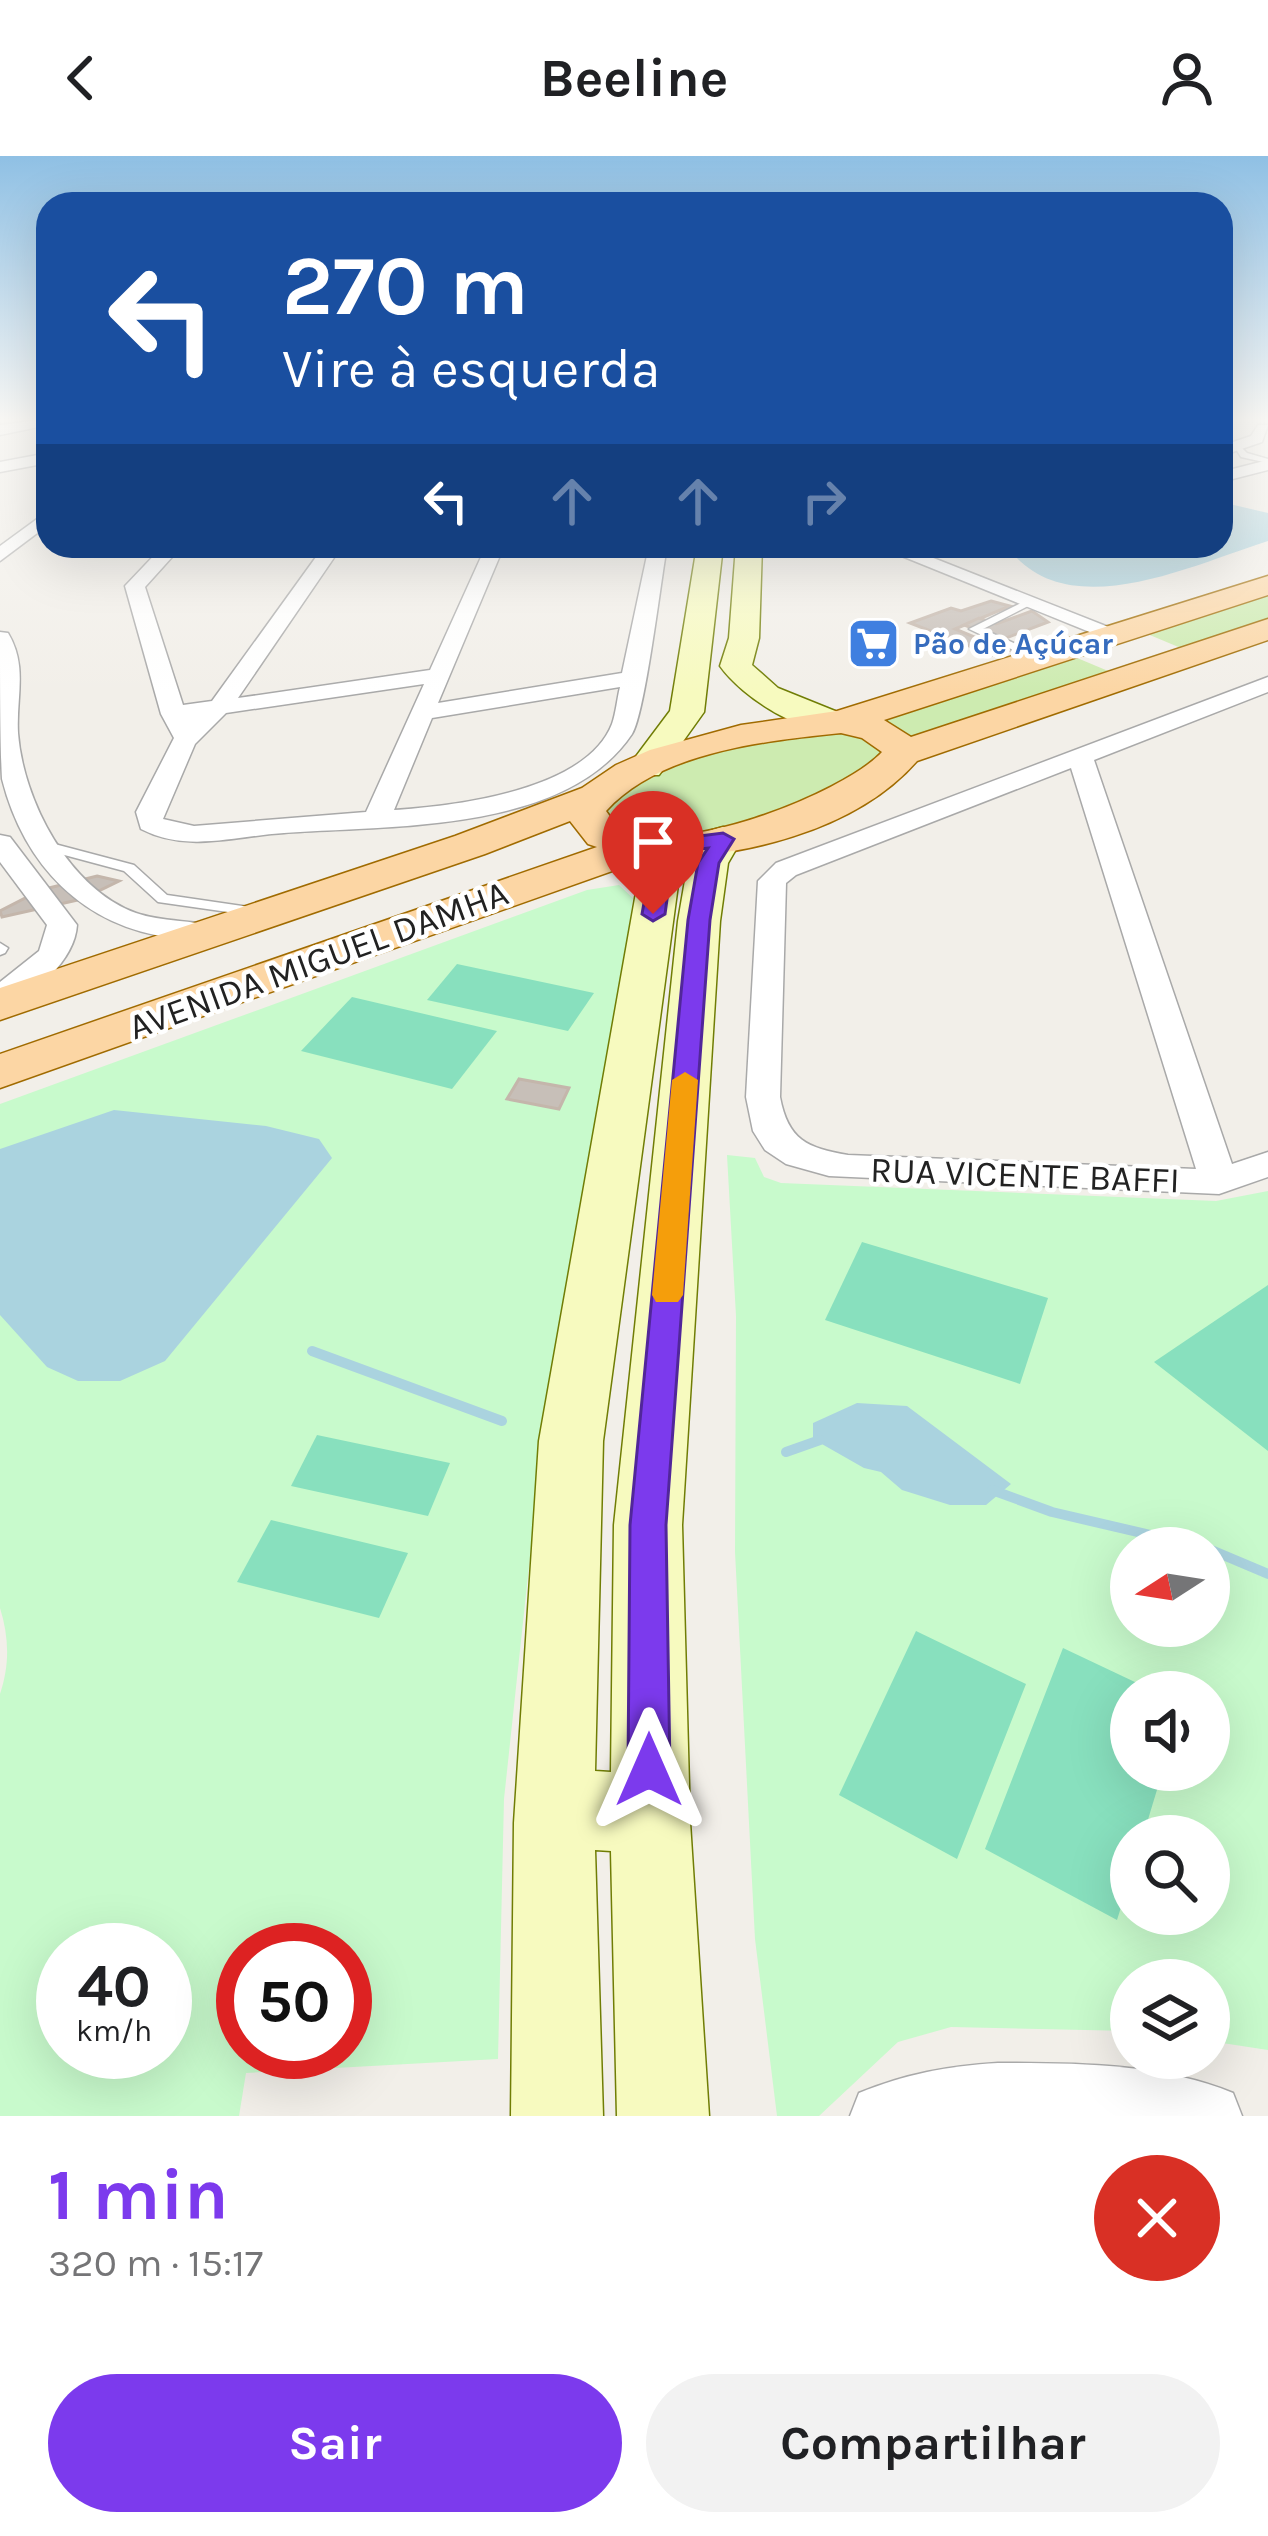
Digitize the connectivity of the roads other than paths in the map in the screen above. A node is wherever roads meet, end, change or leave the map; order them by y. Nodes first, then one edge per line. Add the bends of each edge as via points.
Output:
1 (36, 519) edge
2 (0, 520) edge
3 (36, 527) edge
4 (0, 555) edge
5 (162, 558) edge
6 (325, 558) edge
7 (490, 558) edge
8 (655, 558) edge
9 (708, 558) edge
10 (753, 558) edge
11 (916, 558) edge
12 (1268, 585) edge
13 (1036, 606) junction
14 (1268, 628) edge
15 (1115, 634) junction
16 (0, 638) edge
17 (1076, 646) junction
18 (1187, 657) junction
19 (1038, 658) junction
20 (1140, 674) junction
21 (439, 675) junction
22 (629, 679) junction
23 (1268, 684) edge
24 (220, 706) junction
25 (422, 713) junction
26 (173, 714) junction
27 (825, 718) junction
28 (184, 741) junction
29 (903, 753) junction
30 (1080, 756) junction
31 (5, 765) edge
32 (646, 767) junction
33 (1019, 779) junction
34 (591, 798) junction
35 (1097, 808) junction
36 (376, 820) junction
37 (723, 839) junction
38 (47, 846) junction
39 (645, 848) junction
40 (4, 858) edge
41 (279, 909) junction
42 (108, 911) junction
43 (62, 925) junction
44 (208, 933) junction
45 (339, 952) junction
46 (0, 1001) edge
47 (0, 1072) edge
48 (1268, 1164) edge
49 (1220, 1181) junction
50 (650, 1796) junction
51 (555, 1797) junction
52 (557, 2116) edge
53 (663, 2116) edge
54 (883, 2116) edge
55 (1210, 2116) edge

1 - 2 street
3 - 4 street
5 - 26 street via 135,586
6 - 24 street
7 - 21 street
8 - 22 street
9 - 32 main road via 687,712
10 - 27 main road via 736,666 755,688
11 - 13 street
12 - 15 main road
13 - 15 street
13 - 17 street
13 - 19 lane via 974,629
14 - 18 main road
15 - 17 main road
15 - 18 main road via 1158,639
16 - 31 street via 11,662
17 - 19 main road
17 - 20 main road via 1095,666
18 - 20 main road
19 - 27 main road, AVENIDA MIGUEL DAMHA
20 - 29 main road
21 - 24 street
21 - 25 street
22 - 25 street
22 - 36 street via 623,729 572,776 470,809
23 - 30 street
24 - 26 street
24 - 28 street
25 - 36 street
26 - 28 street
27 - 29 main road via 875,730
27 - 32 main road, AVENIDA MIGUEL DAMHA
28 - 36 street via 148,818 156,828
29 - 37 main road, AVENIDA MIGUEL DAMHA via 897,766 850,797
30 - 33 street
30 - 35 street
31 - 38 street
32 - 34 main road, AVENIDA MIGUEL DAMHA
33 - 35 street
33 - 49 street, RUA VICENTE BAFFI via 772,880 766,1131 783,1148 848,1167
34 - 39 main road via 587,821 610,839
34 - 41 main road, AVENIDA MIGUEL DAMHA
35 - 49 street
37 - 39 main road, AVENIDA MIGUEL DAMHA
37 - 50 main road via 708,863 699,920 650,1502
38 - 40 street
38 - 41 lane via 128,868 164,899
38 - 42 street
39 - 45 main road, AVENIDA MIGUEL DAMHA
39 - 51 main road via 660,870 571,1441
40 - 43 street
41 - 44 main road, AVENIDA MIGUEL DAMHA
41 - 45 main road via 324,912 345,925
42 - 43 street
42 - 44 street
43 - 46 street via 58,946
44 - 46 main road, AVENIDA MIGUEL DAMHA
45 - 47 main road, AVENIDA MIGUEL DAMHA
48 - 49 street, RUA VICENTE BAFFI
50 - 51 main road via 619,1809 583,1809
50 - 53 main road
51 - 52 main road
54 - 55 street via 926,2103 1016,2095 1151,2102

